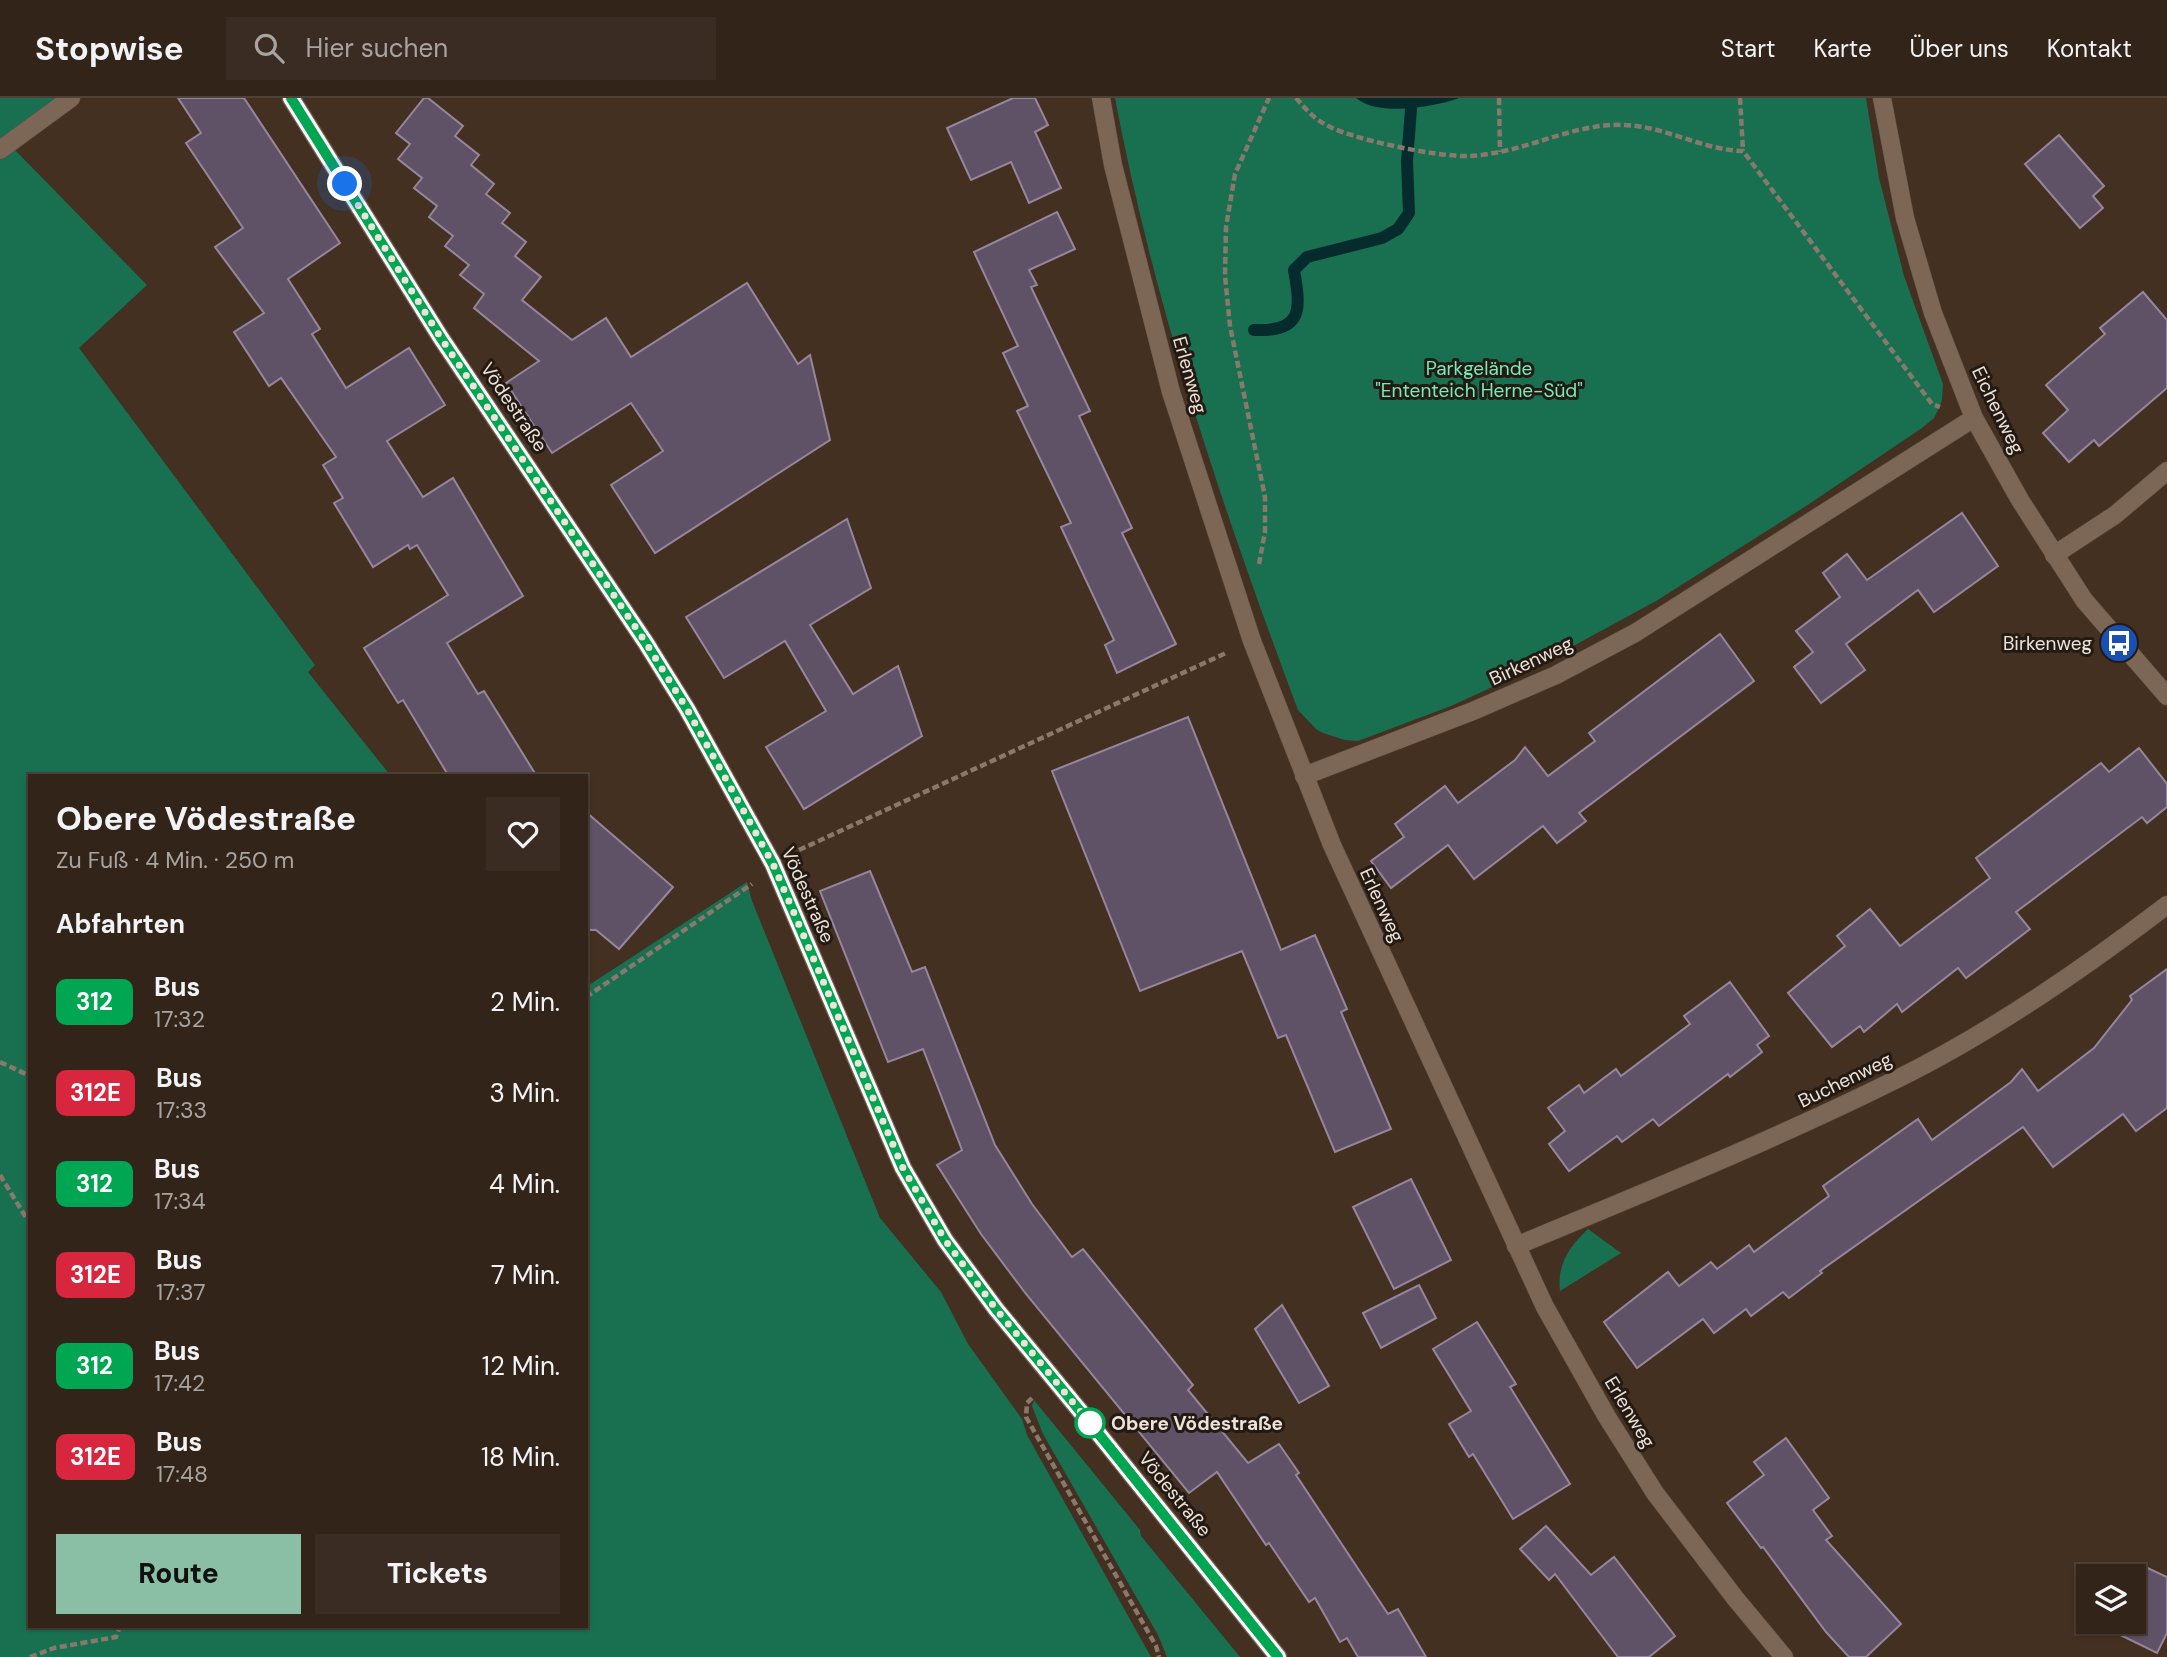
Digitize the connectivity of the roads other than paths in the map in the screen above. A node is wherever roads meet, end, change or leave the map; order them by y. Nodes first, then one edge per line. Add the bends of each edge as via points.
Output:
1 (71, 98) edge
2 (291, 98) edge
3 (1101, 98) edge
4 (1882, 98) edge
5 (0, 150) edge
6 (1974, 418) junction
7 (2167, 471) edge
8 (2054, 555) junction
9 (2167, 696) edge
10 (1304, 776) junction
11 (2167, 905) edge
12 (1516, 1246) junction
13 (1279, 1657) edge
14 (1784, 1657) edge

1 - 5 street
2 - 13 street, Vödestraße via 441,338 687,709 773,864 903,1168 945,1240
3 - 10 street, Erlenweg via 1113,165 1171,392 1252,641
4 - 6 street, Eichenweg via 1905,218 1933,313
6 - 8 street, Eichenweg
6 - 10 street, Birkenweg via 1635,632 1556,676
7 - 8 street via 2115,515
8 - 9 street, Eichenweg via 2084,600
10 - 12 street, Erlenweg
11 - 12 street, Buchenweg via 1997,1024 1897,1079 1761,1143
12 - 14 street, Erlenweg via 1607,1418 1654,1493

